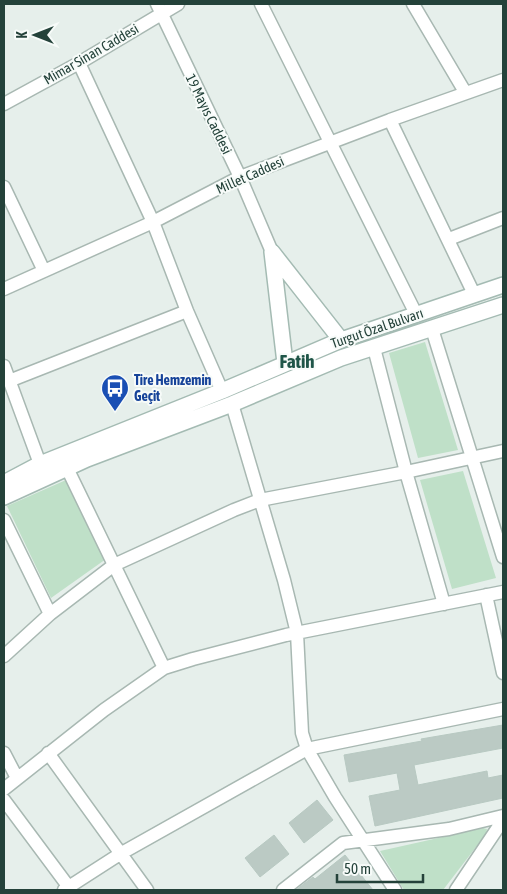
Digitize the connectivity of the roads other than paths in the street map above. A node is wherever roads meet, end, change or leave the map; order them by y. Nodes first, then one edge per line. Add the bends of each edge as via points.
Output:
1 (178, 4) edge
2 (261, 4) edge
3 (413, 4) edge
4 (159, 8) edge
5 (79, 63) junction
6 (503, 80) edge
7 (465, 92) junction
8 (4, 104) edge
9 (390, 120) junction
10 (330, 142) junction
11 (240, 177) junction
12 (4, 187) edge
13 (503, 218) edge
14 (153, 222) junction
15 (449, 239) junction
16 (272, 252) junction
17 (44, 271) junction
18 (503, 285) edge
19 (4, 289) edge
20 (474, 294) junction
21 (503, 305) edge
22 (187, 311) junction
23 (416, 314) junction
24 (432, 328) junction
25 (341, 340) junction
26 (374, 348) junction
27 (285, 363) junction
28 (4, 366) edge
29 (9, 381) junction
30 (222, 391) junction
31 (232, 404) junction
32 (503, 451) edge
33 (473, 458) junction
34 (40, 464) junction
35 (67, 468) junction
36 (406, 472) junction
37 (4, 483) edge
38 (4, 497) edge
39 (260, 500) junction
40 (4, 520) edge
41 (503, 557) edge
42 (114, 565) junction
43 (503, 592) edge
44 (486, 595) junction
45 (444, 604) junction
46 (50, 614) junction
47 (296, 633) junction
48 (4, 656) edge
49 (164, 668) junction
50 (503, 673) edge
51 (503, 709) edge
52 (308, 749) junction
53 (4, 753) edge
54 (48, 753) junction
55 (17, 778) junction
56 (4, 789) edge
57 (4, 800) edge
58 (503, 818) edge
59 (364, 841) junction
60 (120, 854) junction
61 (68, 889) edge
62 (147, 890) edge
63 (283, 890) edge
64 (395, 890) edge
65 (456, 890) edge

1 - 4 street, Mimar Sinan Caddesi
2 - 10 street
3 - 7 street
4 - 5 street, Mimar Sinan Caddesi
4 - 11 street, 19 Mayıs Caddesi
5 - 8 street, Mimar Sinan Caddesi
5 - 14 street
6 - 7 street, Millet Caddesi
7 - 9 street, Millet Caddesi
9 - 10 street, Millet Caddesi
9 - 15 street
10 - 11 street, Millet Caddesi
10 - 23 street
11 - 14 street, Millet Caddesi
11 - 16 street, 19 Mayıs Caddesi
12 - 17 street
13 - 15 street
14 - 17 street, Millet Caddesi
14 - 22 street
15 - 20 street
16 - 25 main road
16 - 27 main road
17 - 19 street, Millet Caddesi
18 - 20 main road, Turgut Özal Bulvarı
20 - 23 main road, Turgut Özal Bulvarı
21 - 24 main road, Turgut Özal Bulvarı
22 - 29 street
22 - 30 street
23 - 25 main road, Turgut Özal Bulvarı
24 - 26 main road, Turgut Özal Bulvarı
24 - 33 street
25 - 27 main road, Turgut Özal Bulvarı
26 - 31 main road, Turgut Özal Bulvarı via 341,358
26 - 36 street
27 - 30 main road, Turgut Özal Bulvarı
28 - 29 street
29 - 34 street
30 - 34 main road, Turgut Özal Bulvarı
31 - 35 main road, Turgut Özal Bulvarı
31 - 39 street
32 - 33 street
33 - 36 street
33 - 41 street
34 - 37 main road, Turgut Özal Bulvarı
35 - 38 main road, Turgut Özal Bulvarı
35 - 42 street
36 - 39 street
36 - 45 street
39 - 42 street
39 - 47 street
40 - 46 street
42 - 46 street
42 - 49 street
43 - 44 street
44 - 45 street
44 - 50 street
45 - 47 street
46 - 48 street
47 - 49 street
47 - 52 street via 302,733
49 - 54 street
51 - 52 street
52 - 59 street
52 - 60 street
53 - 55 street
54 - 55 street
54 - 60 street
55 - 56 street
57 - 61 street
58 - 59 street
58 - 65 street
59 - 63 street via 343,843
59 - 64 street
60 - 61 street
60 - 62 street

